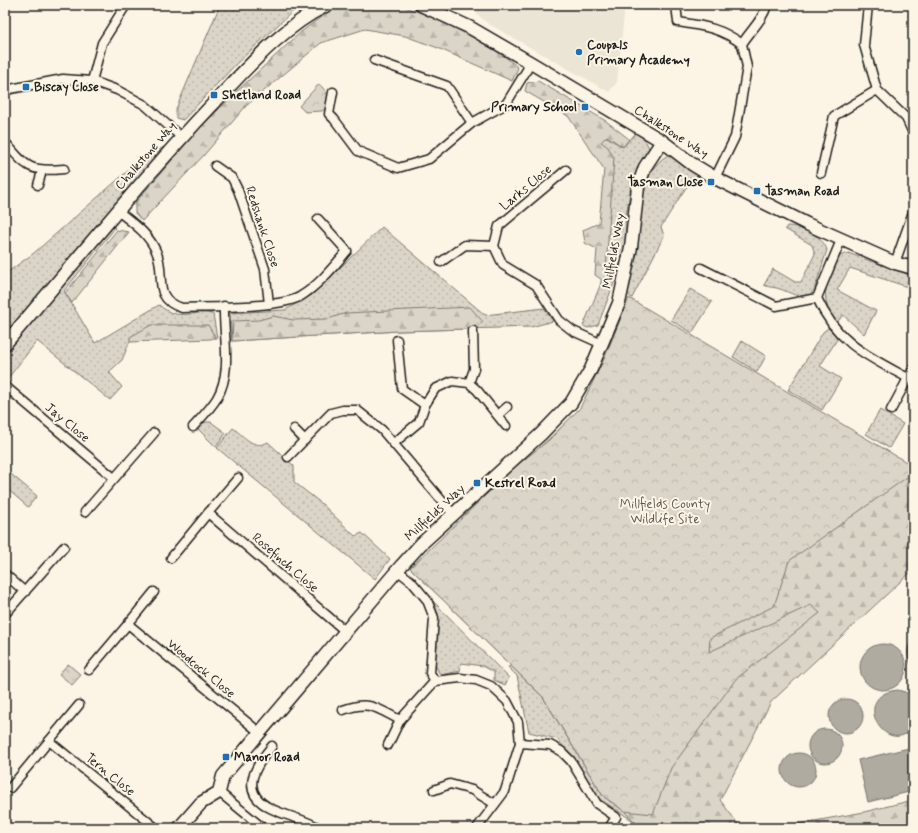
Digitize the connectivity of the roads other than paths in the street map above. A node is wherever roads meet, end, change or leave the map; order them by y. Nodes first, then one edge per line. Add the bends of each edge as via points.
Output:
1 (126, 5) edge
2 (327, 5) edge
3 (421, 5) edge
4 (676, 5) edge
5 (767, 5) edge
6 (868, 5) edge
7 (742, 44) junction
8 (374, 60) dead end
9 (531, 63) junction
10 (92, 81) junction
11 (5, 90) edge
12 (877, 90) junction
13 (333, 92) dead end
14 (472, 123) junction
15 (913, 133) edge
16 (181, 137) junction
17 (662, 141) junction
18 (5, 142) edge
19 (215, 166) dead end
20 (64, 169) dead end
21 (566, 170) dead end
22 (42, 171) junction
23 (821, 173) dead end
24 (715, 178) junction
25 (38, 185) dead end
26 (118, 211) junction
27 (913, 212) edge
28 (318, 220) dead end
29 (841, 240) junction
30 (494, 246) junction
31 (441, 262) dead end
32 (895, 263) junction
33 (702, 268) dead end
34 (913, 268) edge
35 (817, 298) junction
36 (269, 304) junction
37 (224, 306) junction
38 (473, 330) dead end
39 (398, 340) dead end
40 (5, 344) edge
41 (602, 344) junction
42 (913, 370) edge
43 (908, 378) junction
44 (469, 383) junction
45 (5, 386) edge
46 (425, 405) junction
47 (507, 407) dead end
48 (891, 410) dead end
49 (498, 415) junction
50 (506, 426) dead end
51 (193, 427) dead end
52 (294, 429) dead end
53 (154, 433) dead end
54 (305, 440) junction
55 (394, 443) junction
56 (288, 457) dead end
57 (114, 478) junction
58 (238, 478) dead end
59 (86, 512) dead end
60 (208, 513) junction
61 (454, 514) junction
62 (64, 547) dead end
63 (172, 558) dead end
64 (397, 570) junction
65 (5, 574) edge
66 (25, 592) junction
67 (154, 592) dead end
68 (5, 614) edge
69 (128, 624) junction
70 (345, 631) junction
71 (89, 670) dead end
72 (435, 681) junction
73 (79, 705) dead end
74 (343, 710) dead end
75 (400, 720) junction
76 (259, 732) junction
77 (49, 741) junction
78 (520, 743) junction
79 (388, 745) dead end
80 (272, 746) dead end
81 (10, 788) dead end
82 (434, 790) dead end
83 (219, 792) junction
84 (495, 804) junction
85 (156, 828) edge
86 (180, 828) edge
87 (263, 828) edge
88 (319, 828) edge
89 (477, 828) edge
90 (609, 828) edge

1 - 10 street via 102,44
2 - 16 street, Chalkstone Way via 280,37
3 - 9 street, Chalkstone Way via 469,27
4 - 7 street via 678,22 728,33
5 - 7 street via 765,14
6 - 12 street via 864,45
7 - 24 street via 747,67 735,137
8 - 14 street via 448,86
9 - 14 street via 506,104
9 - 17 street, Chalkstone Way
10 - 11 street via 63,79
10 - 16 street via 117,90 145,105
12 - 15 street via 906,118
12 - 23 street via 834,116
13 - 14 street via 329,114 358,151 398,168 429,159
16 - 26 street, Chalkstone Way
17 - 24 street, Chalkstone Way
17 - 41 street, Millfields Way via 645,167 638,188 631,248 621,293
18 - 22 street via 19,159
19 - 36 street, Redshank Close via 232,178 238,190 265,269
20 - 22 street
21 - 30 street, Larks Close via 499,226
22 - 25 street
24 - 29 street, Chalkstone Way
26 - 37 street via 148,235 157,253 161,288 166,299 182,308
26 - 40 street, Chalkstone Way
27 - 32 street
28 - 36 street via 347,251 300,297
29 - 32 street, Chalkstone Way
29 - 35 street
30 - 31 street via 465,245
30 - 41 street via 502,265 536,285 559,320 573,331
32 - 34 street, Chalkstone Way
33 - 35 street via 776,306
35 - 43 street via 832,327 857,350
36 - 37 street
37 - 51 street via 227,360 224,381 217,398
38 - 44 street via 474,368
39 - 46 street via 402,390
41 - 61 street, Millfields Way via 571,403
42 - 43 street
43 - 48 street
44 - 46 street via 452,381 435,389
44 - 49 street
45 - 57 street, Jay Close
46 - 55 street via 419,422
47 - 49 street
49 - 50 street
52 - 54 street
53 - 57 street
54 - 55 street via 331,413 357,410
54 - 56 street
55 - 61 street
57 - 59 street
58 - 60 street
60 - 63 street
60 - 70 street, Rosefinch Close
61 - 64 street, Millfields Way
62 - 66 street
64 - 70 street, Millfields Way
64 - 72 street via 411,581 427,600 434,618 430,672
65 - 66 street
66 - 68 street
67 - 69 street
69 - 71 street
69 - 76 street, Woodcock Close
70 - 76 street, Millfields Way
72 - 75 street
72 - 78 street via 460,678 476,680 491,686 507,701 518,722
73 - 77 street
74 - 75 street via 369,705
75 - 79 street
76 - 83 street, Millfields Way via 223,776
77 - 81 street
77 - 85 street, Tern Close
78 - 84 street via 505,790
78 - 90 street via 550,745 561,751 571,761 597,804 616,817
80 - 88 street via 253,775 252,786 257,798 268,807 310,822
82 - 84 street via 450,784 472,790
83 - 86 street via 200,803
83 - 87 street
84 - 89 street

